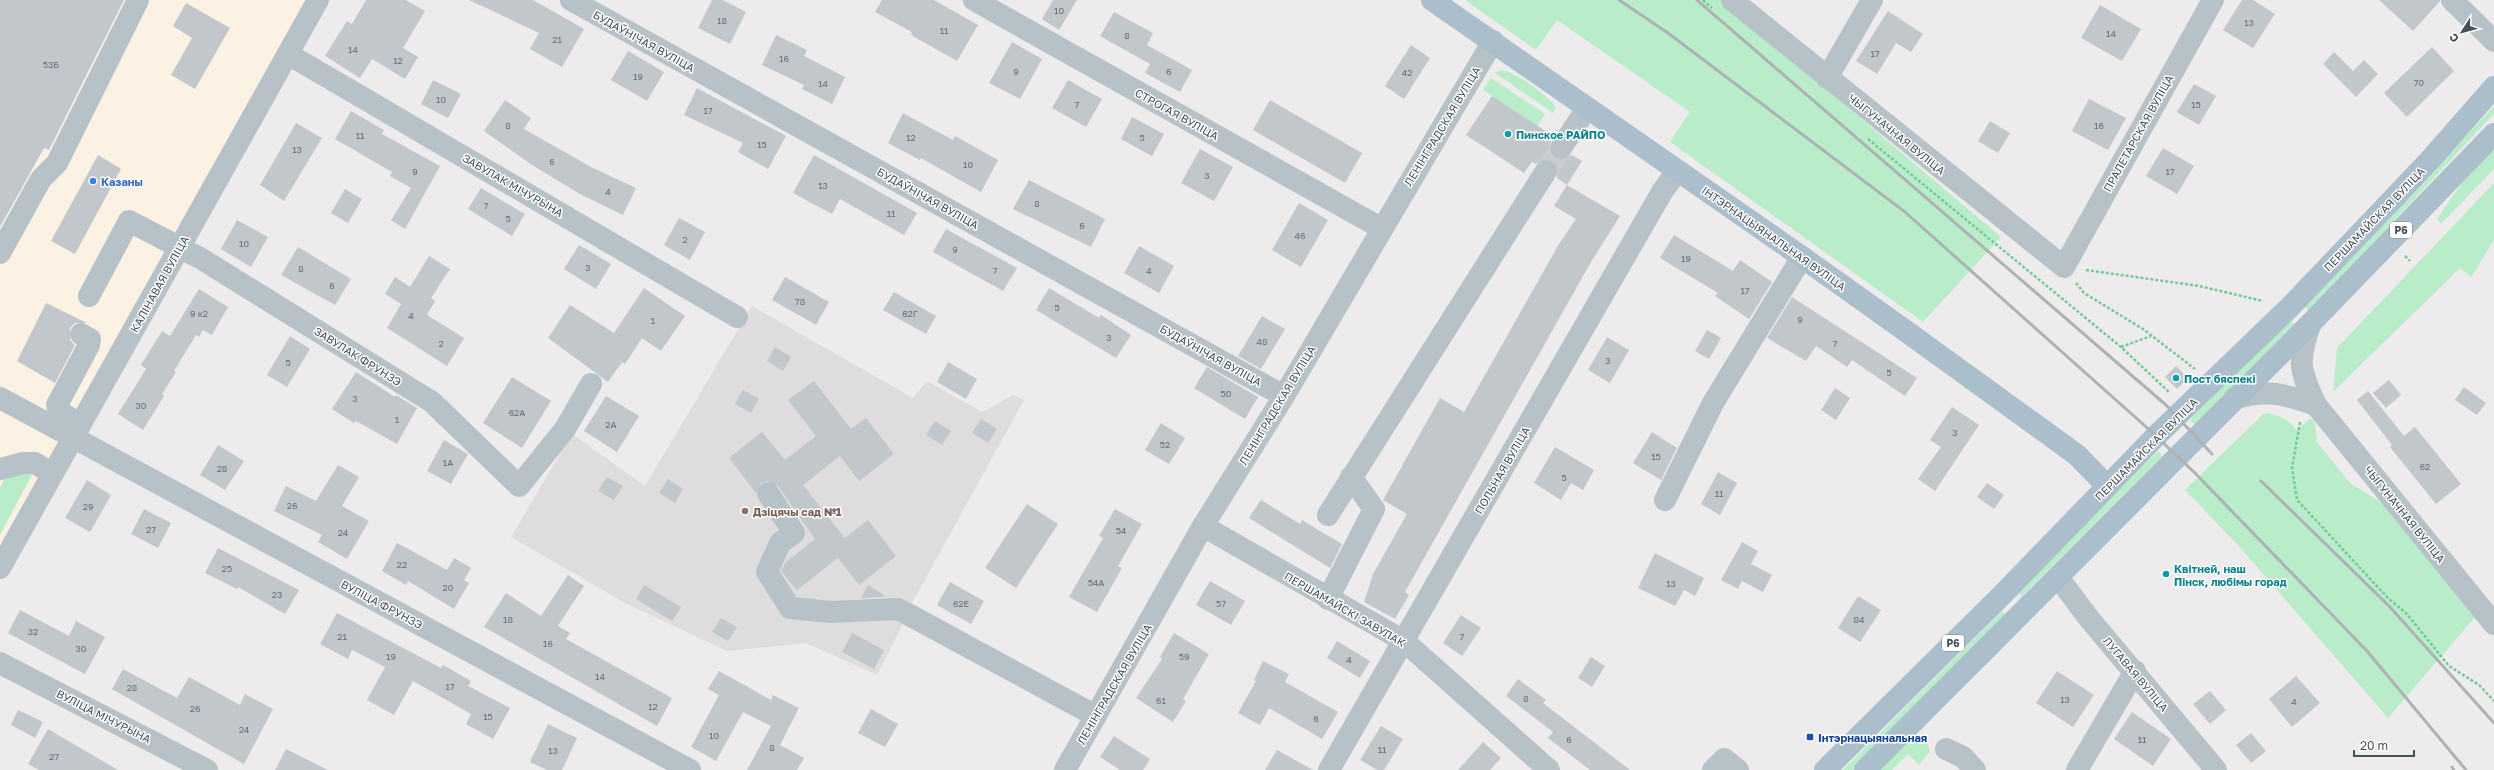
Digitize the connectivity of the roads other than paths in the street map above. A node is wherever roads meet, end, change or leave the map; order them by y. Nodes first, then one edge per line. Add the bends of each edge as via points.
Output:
1 (138, 0) edge
2 (318, 0) edge
3 (571, 0) edge
4 (974, 0) edge
5 (1432, 0) edge
6 (1872, 0) edge
7 (2213, 0) edge
8 (2452, 0) edge
9 (1724, 5) edge
10 (2494, 41) edge
11 (1493, 42) junction
12 (288, 54) junction
13 (1827, 78) junction
14 (2494, 87) edge
15 (1587, 108) junction
16 (2494, 134) edge
17 (1561, 148) tunnel mouth
18 (1546, 171) tunnel mouth
19 (1677, 171) junction
20 (1381, 228) junction
21 (179, 247) junction
22 (0, 253) edge
23 (1802, 257) junction
24 (2064, 267) joint
25 (89, 296) dead end
26 (737, 317) dead end
27 (2311, 323) junction
28 (81, 334) dead end
29 (591, 384) dead end
30 (1284, 396) junction
31 (0, 398) edge
32 (2235, 398) junction
33 (2308, 411) junction
34 (77, 431) junction
35 (0, 469) edge
36 (52, 474) junction
37 (1351, 477) junction
38 (2107, 486) junction
39 (768, 493) dead end
40 (1665, 500) dead end
41 (1328, 515) dead end
42 (1203, 526) junction
43 (3, 554) edge
44 (2058, 577) junction
45 (1328, 599) junction
46 (2494, 624) edge
47 (1404, 641) junction
48 (0, 663) edge
49 (2135, 672) junction
50 (1096, 716) junction
51 (1946, 749) dead end
52 (207, 770) edge
53 (690, 770) edge
54 (1065, 770) edge
55 (1330, 770) edge
56 (1549, 770) edge
57 (1713, 770) edge
58 (1738, 770) edge
59 (1825, 770) edge
60 (1865, 770) edge
61 (1975, 770) edge
62 (2077, 770) edge
63 (2216, 770) edge

1 - 22 street via 57,163 41,179
2 - 12 street, КАЛІНАВАЯ ВУЛІЦА
3 - 30 street, БУДАЎНІЧАЯ ВУЛІЦА
4 - 20 street, СТРОГАЯ ВУЛІЦА
5 - 11 main road, ІНТЭРНАЦЫЯНАЛЬНАЯ ВУЛІЦА
6 - 13 street
7 - 24 street, ПРАЛЕТАРСКАЯ ВУЛІЦА
8 - 10 street
9 - 13 street, ЧЫГУНАЧНАЯ ВУЛІЦА
11 - 15 main road, ІНТЭРНАЦЫЯНАЛЬНАЯ ВУЛІЦА
11 - 20 street, ЛЕНІНГРАДСКАЯ ВУЛІЦА
12 - 21 street, КАЛІНАВАЯ ВУЛІЦА
12 - 26 street, ЗАВУЛАК МІЧУРЫНА
13 - 24 street, ЧЫГУНАЧНАЯ ВУЛІЦА
14 - 38 main road, ПЕРШАМАЙСКАЯ ВУЛІЦА / Р6 via 2429,161 2292,305
15 - 17 street
15 - 19 main road, ІНТЭРНАЦЫЯНАЛЬНАЯ ВУЛІЦА
16 - 27 main road, Р6
18 - 37 street
19 - 23 main road, ІНТЭРНАЦЫЯНАЛЬНАЯ ВУЛІЦА
19 - 47 street, ПОЛЬНАЯ ВУЛІЦА via 1662,192
20 - 30 street, ЛЕНІНГРАДСКАЯ ВУЛІЦА
21 - 25 street, ЗАВУЛАК ФРУНЗЭ via 129,221
21 - 29 street, ЗАВУЛАК ФРУНЗЭ via 432,402 519,486 566,430
21 - 34 street, КАЛІНАВАЯ ВУЛІЦА
23 - 38 main road, ІНТЭРНАЦЫЯНАЛЬНАЯ ВУЛІЦА via 2077,455
23 - 40 street via 1713,403
27 - 32 main road, Р6
27 - 33 street, ЧЫГУНАЧНАЯ ВУЛІЦА via 2301,349 2300,362 2308,387
28 - 34 street via 90,339 90,345 66,377 57,405 59,412
30 - 42 street, ЛЕНІНГРАДСКАЯ ВУЛІЦА
31 - 34 street
32 - 33 street via 2266,392 2289,396
32 - 44 main road, Р6
33 - 46 street, ЧЫГУНАЧНАЯ ВУЛІЦА
34 - 36 street, КАЛІНАВАЯ ВУЛІЦА
34 - 53 street, ВУЛІЦА ФРУНЗЭ
35 - 36 street via 23,463 35,463
36 - 43 street, КАЛІНАВАЯ ВУЛІЦА
37 - 41 street
37 - 45 street via 1374,509
38 - 59 main road, ПЕРШАМАЙСКАЯ ВУЛІЦА / Р6
39 - 50 street via 794,533 780,543 767,572 790,608 831,612 898,609
42 - 45 street, ПЕРШАМАЙСКІ ЗАВУЛАК
42 - 50 street, ЛЕНІНГРАДСКАЯ ВУЛІЦА
44 - 49 street, ЛУГАВАЯ ВУЛІЦА
44 - 60 main road, Р6
45 - 47 street, ПЕРШАМАЙСКІ ЗАВУЛАК
47 - 55 street, ПОЛЬНАЯ ВУЛІЦА
47 - 56 street, ПЕРШАМАЙСКІ ЗАВУЛАК
48 - 52 street, ВУЛІЦА МІЧУРЫНА
49 - 62 street
49 - 63 street, ЛУГАВАЯ ВУЛІЦА
50 - 54 street, ЛЕНІНГРАДСКАЯ ВУЛІЦА
51 - 61 street via 1963,757
57 - 58 street via 1724,759

